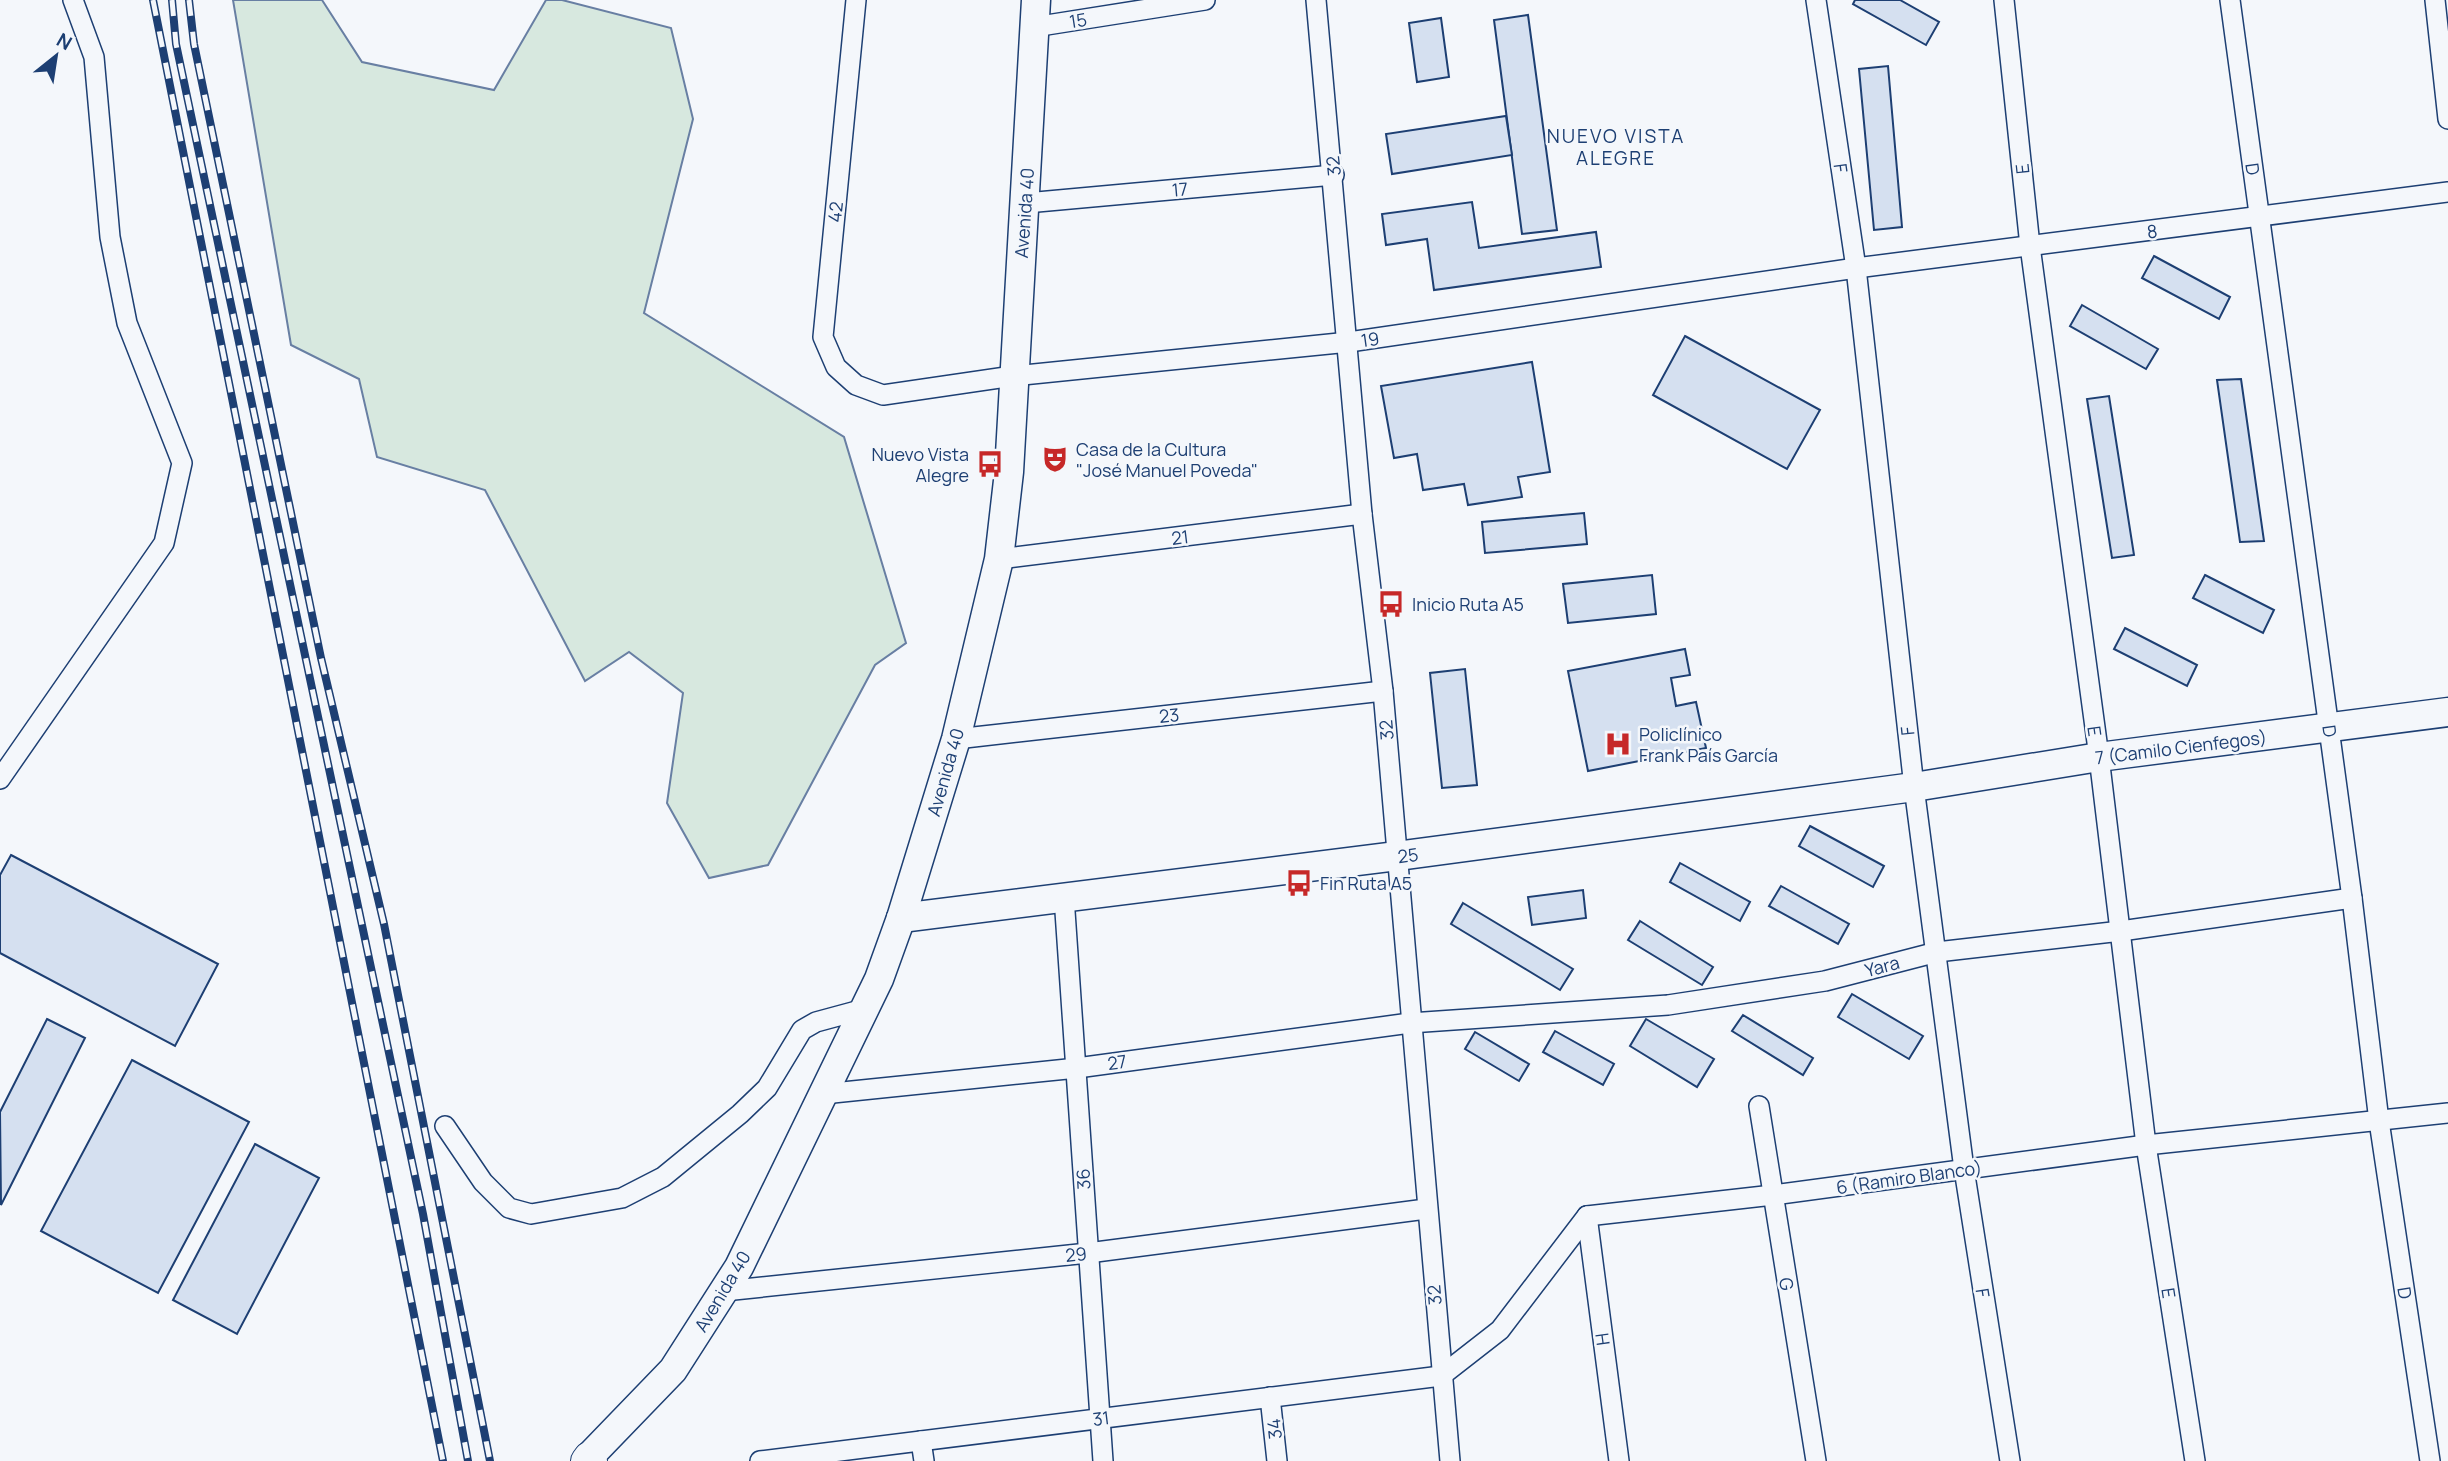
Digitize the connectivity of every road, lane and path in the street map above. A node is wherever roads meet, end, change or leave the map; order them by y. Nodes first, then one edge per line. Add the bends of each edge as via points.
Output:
1 (73, 0) edge
2 (856, 0) edge
3 (1205, 0) edge
4 (1316, 0) edge
5 (1816, 0) edge
6 (2004, 0) edge
7 (2230, 0) edge
8 (2435, 0) edge
9 (1035, 13) edge
10 (2448, 119) edge
11 (1334, 175) junction
12 (2448, 192) edge
13 (1026, 203) junction
14 (2259, 218) junction
15 (2030, 246) junction
16 (1856, 268) junction
17 (1349, 342) junction
18 (1013, 376) junction
19 (883, 394) joint
20 (1362, 514) junction
21 (999, 559) junction
22 (1383, 691) junction
23 (2448, 712) edge
24 (2330, 729) junction
25 (956, 739) junction
26 (2099, 757) junction
27 (0, 779) edge
28 (1914, 787) junction
29 (1397, 856) junction
30 (1064, 897) junction
31 (2352, 898) junction
32 (901, 918) junction
33 (2121, 931) junction
34 (1937, 952) junction
35 (864, 1009) junction
36 (1410, 1023) junction
37 (1077, 1068) junction
38 (823, 1094) junction
39 (1759, 1106) dead end
40 (2448, 1113) edge
41 (2379, 1121) junction
42 (445, 1126) dead end
43 (2146, 1146) junction
44 (1964, 1170) junction
45 (1773, 1195) junction
46 (1426, 1209) junction
47 (1587, 1216) junction
48 (1088, 1253) junction
49 (724, 1291) junction
50 (1441, 1376) junction
51 (1270, 1397) junction
52 (1099, 1419) junction
53 (921, 1441) junction
54 (589, 1460) edge
55 (760, 1461) edge
56 (924, 1461) edge
57 (1103, 1461) edge
58 (1277, 1461) edge
59 (1451, 1461) edge
60 (1619, 1461) edge
61 (1816, 1461) edge
62 (2010, 1461) edge
63 (2195, 1461) edge
64 (2430, 1461) edge

1 - 27 street via 94,57 110,237 127,323 182,463 164,543
2 - 19 street, 42 via 823,337 836,367 856,385
3 - 9 street, 15
4 - 11 street, 32
5 - 16 street, F
6 - 15 street, E
7 - 14 street, D
8 - 10 street
9 - 13 street, Avenida 40
11 - 13 street, 17
11 - 17 street, 32
12 - 14 street, 8
13 - 18 street, Avenida 40
14 - 15 street, 8
14 - 24 street, D
15 - 16 street, 8
15 - 26 street, E
16 - 17 street, 19
16 - 28 street, F
17 - 18 street, 19
17 - 20 street, 32
18 - 19 street, 19
18 - 21 street, Avenida 40
20 - 21 street, 21
20 - 22 street, 32
21 - 25 street, Avenida 40
22 - 25 street, 23
22 - 29 street, 32
23 - 24 street, 7 (Camilo Cienfegos)
24 - 26 street, 7 (Camilo Cienfegos)
24 - 31 street, D
25 - 32 street, Avenida 40
26 - 28 street, 7 (Camilo Cienfegos)
26 - 33 street, E
28 - 29 street, 25
28 - 34 street, F
29 - 30 street, 25
29 - 36 street, 32
30 - 32 street, 25
30 - 37 street, 36
31 - 33 street, Yara
31 - 41 street, D
32 - 35 street, Avenida 40
33 - 34 street, Yara
33 - 43 street, E
34 - 36 street, Yara via 1825,981 1668,1005
34 - 44 street, F
35 - 38 street, Avenida 40
35 - 42 street via 816,1021 802,1030 766,1088 740,1115 663,1177 622,1198 531,1214 509,1208 483,1182
36 - 37 street, 27
36 - 46 street, 32
37 - 38 street, 27
37 - 48 street, 36
38 - 49 street, Avenida 40
39 - 45 street, G
40 - 41 street, 6 (Ramiro Blanco)
41 - 43 street, 6 (Ramiro Blanco)
41 - 64 street, D
43 - 44 street, 6 (Ramiro Blanco)
43 - 63 street, E
44 - 45 street, 6 (Ramiro Blanco)
44 - 62 street, F
45 - 47 street, 6 (Ramiro Blanco)
45 - 61 street, G
46 - 48 street, 29
46 - 50 street, 32
47 - 50 street via 1500,1330
47 - 60 street, H
48 - 49 street, 29
48 - 52 street, 36
49 - 54 street, Avenida 40 via 673,1370
50 - 51 street, 31
50 - 59 street, 32
51 - 52 street, 31
51 - 58 street, 34
52 - 53 street, 31
52 - 57 street, 36
53 - 55 street, 31
53 - 56 street

